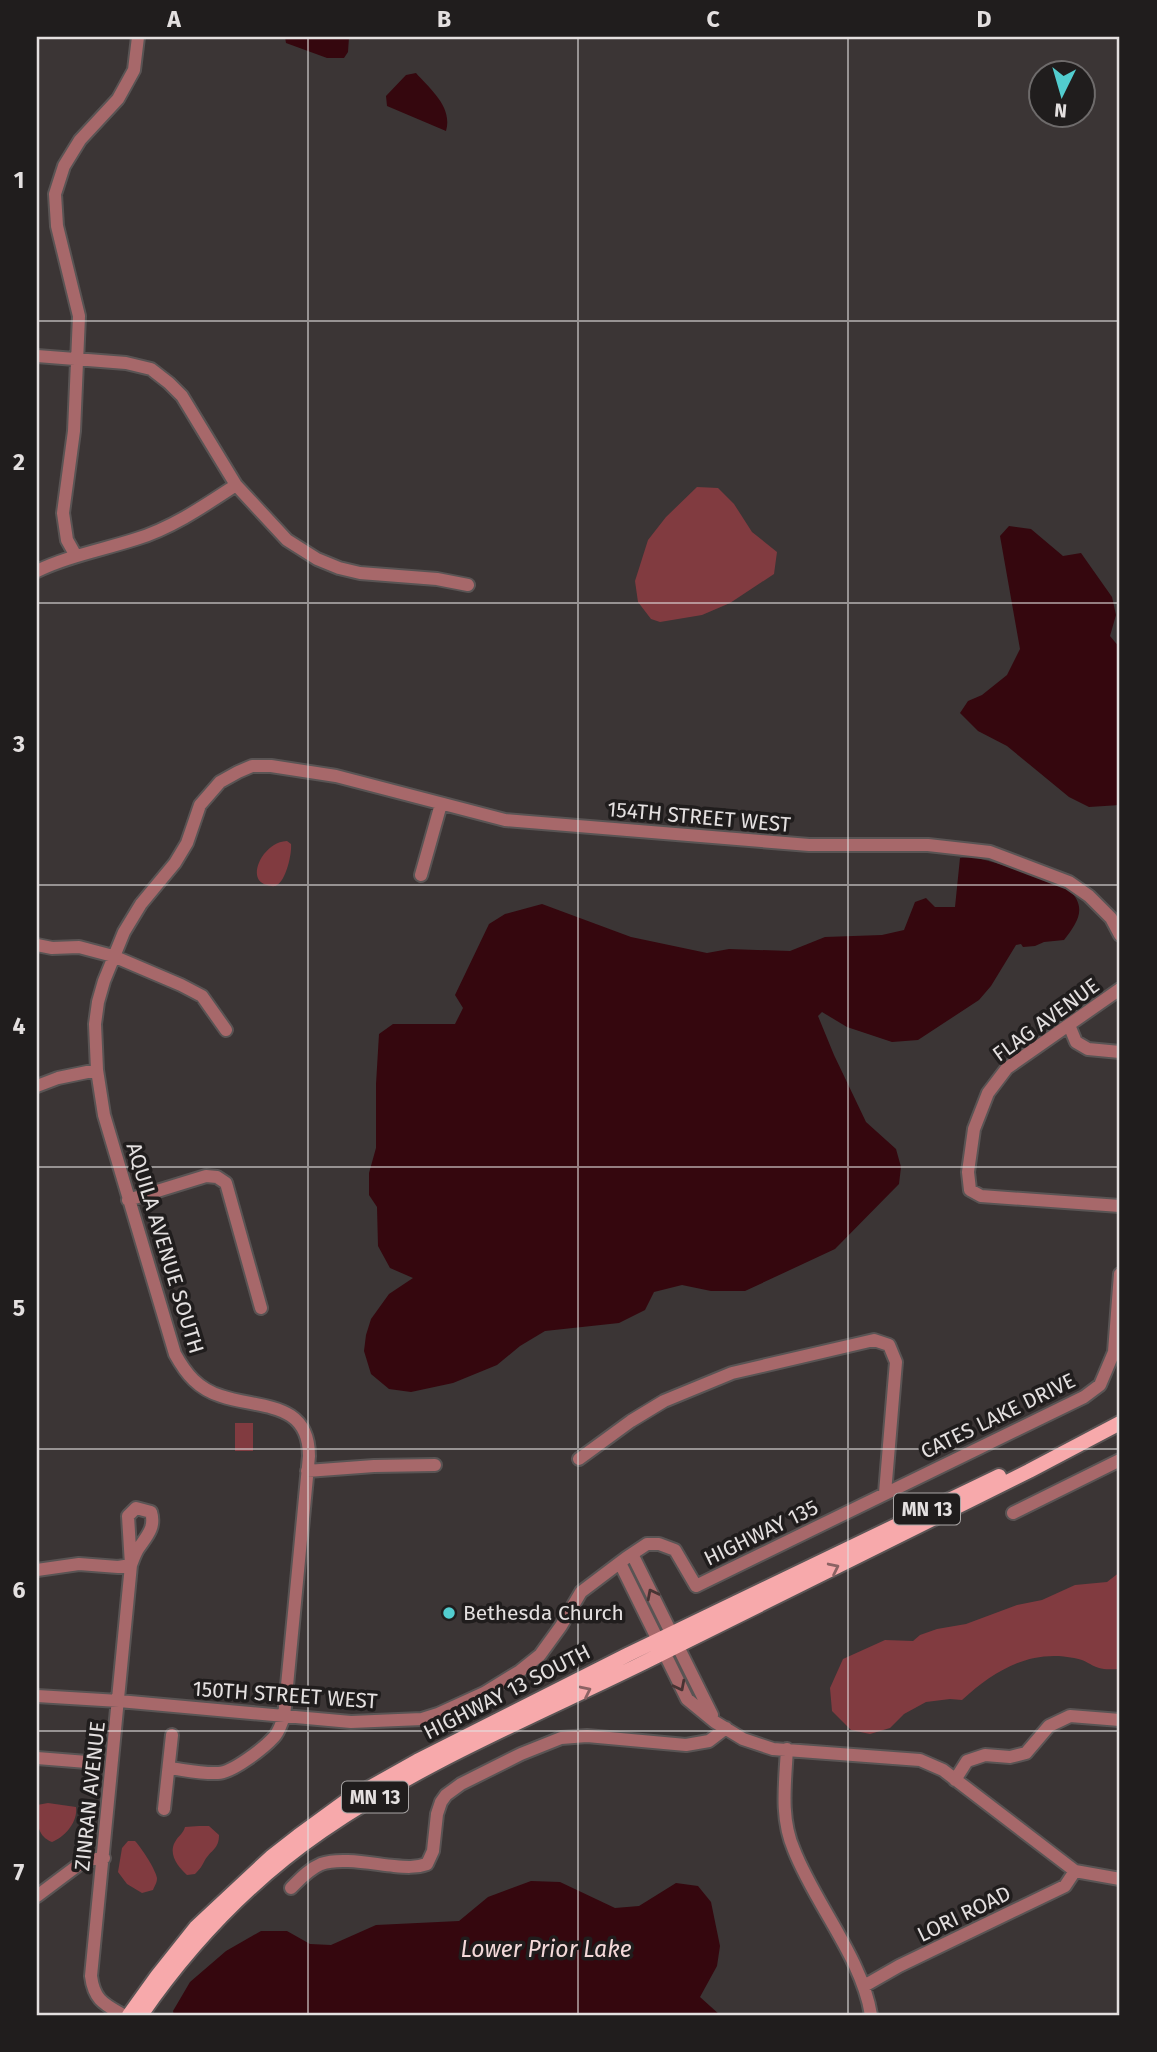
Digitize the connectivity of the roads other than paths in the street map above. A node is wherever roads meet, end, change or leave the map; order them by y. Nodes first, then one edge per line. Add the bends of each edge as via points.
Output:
1 (138, 37) edge
2 (37, 356) edge
3 (77, 360) junction
4 (236, 485) junction
5 (76, 556) junction
6 (37, 571) edge
7 (468, 585) dead end
8 (252, 766) joint
9 (441, 804) junction
10 (421, 875) dead end
11 (1120, 935) edge
12 (37, 946) edge
13 (113, 956) junction
14 (1120, 989) edge
15 (1069, 1025) junction
16 (226, 1030) dead end
17 (1120, 1052) edge
18 (97, 1070) junction
19 (37, 1086) edge
20 (128, 1200) junction
21 (1120, 1206) edge
22 (1120, 1274) edge
23 (261, 1308) dead end
24 (1120, 1423) edge
25 (579, 1459) dead end
26 (1120, 1460) edge
27 (435, 1465) dead end
28 (307, 1471) junction
29 (885, 1493) junction
30 (1013, 1513) dead end
31 (632, 1554) junction
32 (620, 1563) junction
33 (37, 1570) edge
34 (674, 1640) junction
35 (660, 1647) junction
36 (520, 1671) joint
37 (37, 1696) edge
38 (119, 1701) junction
39 (284, 1717) junction
40 (1120, 1720) edge
41 (721, 1725) junction
42 (172, 1735) dead end
43 (787, 1749) junction
44 (37, 1758) edge
45 (88, 1762) dead end
46 (169, 1768) junction
47 (955, 1780) junction
48 (164, 1809) dead end
49 (104, 1858) junction
50 (1075, 1871) junction
51 (1120, 1879) edge
52 (291, 1888) dead end
53 (37, 1896) edge
54 (864, 1986) junction
55 (123, 2015) edge
56 (129, 2015) edge
57 (141, 2015) edge
58 (871, 2015) edge

1 - 3 street via 134,69 118,99 80,139 56,187 56,219 79,316
2 - 3 street
3 - 4 street via 151,369 169,383 182,396
3 - 5 street via 64,513 67,540
4 - 5 street via 163,529
4 - 7 street via 287,540 328,564 360,573
5 - 6 street
8 - 9 street, 154TH STREET WEST via 336,776
8 - 13 street, AQUILA AVENUE SOUTH via 220,782 200,804 187,843 141,904
9 - 10 street
9 - 11 street, 154TH STREET WEST via 505,820 653,833 990,852 1069,882 1111,918
12 - 13 street via 79,947
13 - 16 street via 202,996
13 - 18 street, AQUILA AVENUE SOUTH via 98,1002
14 - 15 street, FLAG AVENUE
15 - 17 street via 1076,1042 1088,1049
15 - 21 street, FLAG AVENUE via 1007,1068 988,1093 974,1129 970,1190 981,1196
18 - 19 street
18 - 20 street, AQUILA AVENUE SOUTH via 104,1115
20 - 23 street via 206,1176 226,1183
20 - 28 street, AQUILA AVENUE SOUTH via 174,1354 187,1375 222,1396 277,1408 292,1416 309,1443
22 - 29 street, CATES LAKE DRIVE via 1114,1352 1100,1385 1084,1398
24 - 34 main road, HIGHWAY 13 SOUTH / MN 13 via 930,1508
25 - 29 street via 664,1401 732,1373 873,1340 889,1346 896,1362
26 - 30 street
27 - 28 street
28 - 39 street, AQUILA AVENUE SOUTH
29 - 31 street, HIGHWAY 135 via 696,1586 675,1550 647,1544
31 - 32 street, HIGHWAY 135
34 -> 31 street
32 - 35 street
32 - 36 street, HIGHWAY 135 via 582,1592 540,1656
33 - 38 street, ZINRAN AVENUE via 79,1564 131,1565
34 - 35 main road, HIGHWAY 13 SOUTH / MN 13
34 - 41 street
35 -> 41 street via 687,1699
35 - 56 main road, HIGHWAY 13 SOUTH / MN 13 via 416,1761 346,1801 271,1857 197,1927
57 -> 35 main road, HIGHWAY 13 SOUTH / MN 13 via 201,1938 271,1871 321,1832 375,1797
36 - 39 street, 150TH STREET WEST via 485,1693 422,1719 351,1722
37 - 38 street, 150TH STREET WEST
38 - 39 street, 150TH STREET WEST
38 - 49 street, ZINRAN AVENUE
39 - 46 street via 273,1738 228,1771
40 - 47 street via 1070,1716 1049,1726 1026,1753 985,1755 967,1761
41 - 43 street via 743,1739
41 - 52 street via 709,1741 686,1745 561,1738 446,1794 427,1864 322,1864
42 - 46 street
43 - 47 street via 920,1760
43 - 54 street via 784,1809 794,1851
44 - 45 street
46 - 48 street
47 - 50 street
49 - 53 street via 85,1860
49 - 55 street, ZINRAN AVENUE via 92,1989 98,1999
50 - 51 street
50 - 54 street, LORI ROAD via 1065,1886
54 - 58 street

